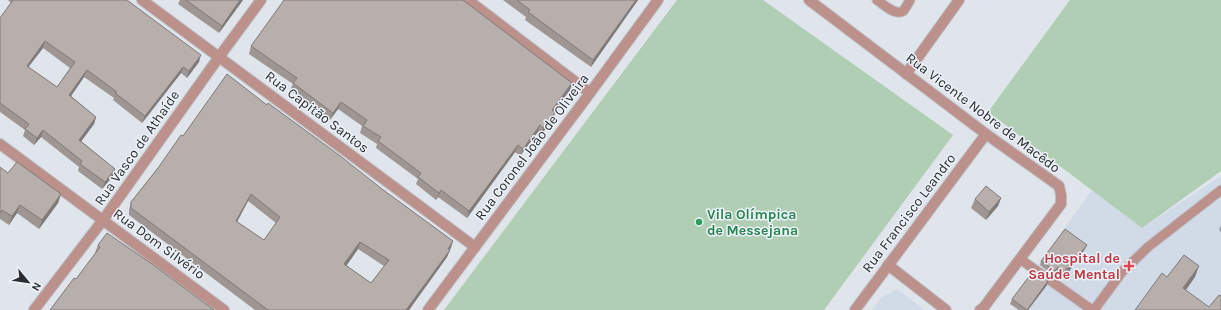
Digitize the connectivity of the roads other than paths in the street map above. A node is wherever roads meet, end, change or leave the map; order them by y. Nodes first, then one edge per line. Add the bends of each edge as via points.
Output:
1 (142, 0) edge
2 (261, 0) edge
3 (468, 0) edge
4 (658, 0) edge
5 (809, 0) edge
6 (877, 0) edge
7 (910, 0) edge
8 (959, 0) edge
9 (219, 57) junction
10 (906, 74) junction
11 (590, 93) junction
12 (986, 134) junction
13 (0, 144) edge
14 (1221, 190) edge
15 (103, 220) junction
16 (475, 247) junction
17 (1020, 259) junction
18 (888, 265) junction
19 (34, 310) edge
20 (224, 310) edge
21 (428, 310) edge
22 (855, 310) edge
23 (946, 310) edge
24 (980, 310) edge
25 (1093, 310) edge

1 - 9 street, Rua Capitão Santos
2 - 9 street, Rua Vasco de Athaíde
3 - 11 street
4 - 11 street, Rua Coronel João de Oliveira
5 - 10 street, Rua Vicente Nobre de Macêdo
6 - 7 lane via 892,11 898,12 903,10
8 - 10 street
9 - 15 street, Rua Vasco de Athaíde
9 - 16 street, Rua Capitão Santos
10 - 12 street, Rua Vicente Nobre de Macêdo
11 - 16 street, Rua Coronel João de Oliveira
12 - 17 street, Rua Vicente Nobre de Macêdo via 1059,186 1061,204
12 - 18 street, Rua Francisco Leandro
13 - 15 street, Rua Dom Silvério
14 - 25 lane via 1148,247 1122,272
15 - 19 street, Rua Vasco de Athaíde
15 - 20 street, Rua Dom Silvério
16 - 21 street, Rua Coronel João de Oliveira
17 - 24 street, Rua Vicente Nobre de Macêdo
17 - 25 lane
18 - 22 street, Rua Francisco Leandro
18 - 23 street

